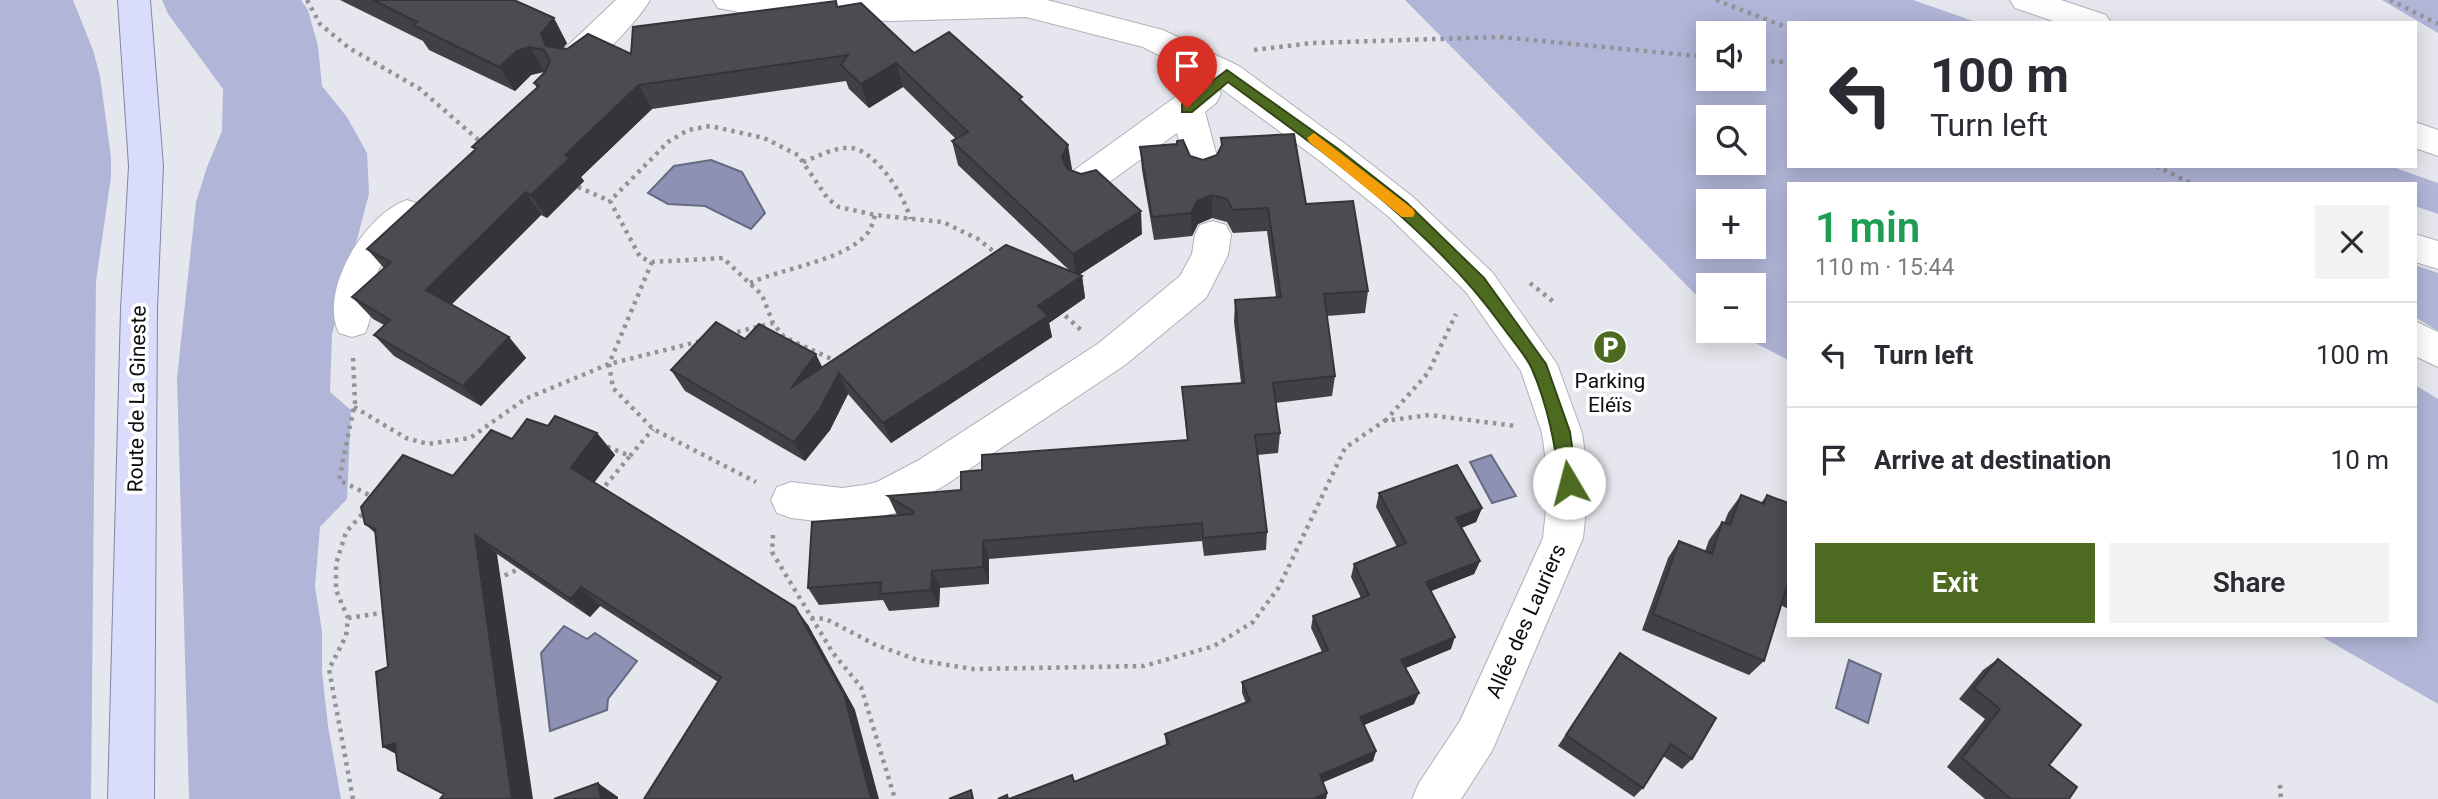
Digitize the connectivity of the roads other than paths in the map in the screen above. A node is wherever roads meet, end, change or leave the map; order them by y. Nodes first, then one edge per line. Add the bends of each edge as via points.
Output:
1 (134, 0) edge
2 (634, 0) edge
3 (729, 0) edge
4 (2026, 0) edge
5 (2089, 21) edge
6 (573, 60) edge
7 (1227, 75) junction
8 (1187, 108) junction
9 (2417, 136) edge
10 (2438, 143) edge
11 (1203, 169) edge
12 (1085, 181) edge
13 (433, 191) edge
14 (1213, 235) dead end
15 (2417, 249) edge
16 (2438, 255) edge
17 (352, 322) edge
18 (2417, 338) edge
19 (2438, 351) edge
20 (792, 500) road end
21 (131, 799) edge
22 (1435, 799) edge

1 - 21 main road, Route de La Gineste via 146,166
2 - 6 street
3 - 7 street, Allée des Lauriers via 890,10 1026,6 1152,38
4 - 5 street
7 - 8 street
7 - 22 street, Allée des Lauriers via 1401,207 1479,282 1538,364 1562,432 1569,483 1563,538 1476,736
8 - 11 street
8 - 12 street
9 - 10 street
13 - 17 street via 365,257 355,280
14 - 20 street via 1210,255 1193,287 1112,354 933,472 874,501 842,506
15 - 16 street
18 - 19 street

